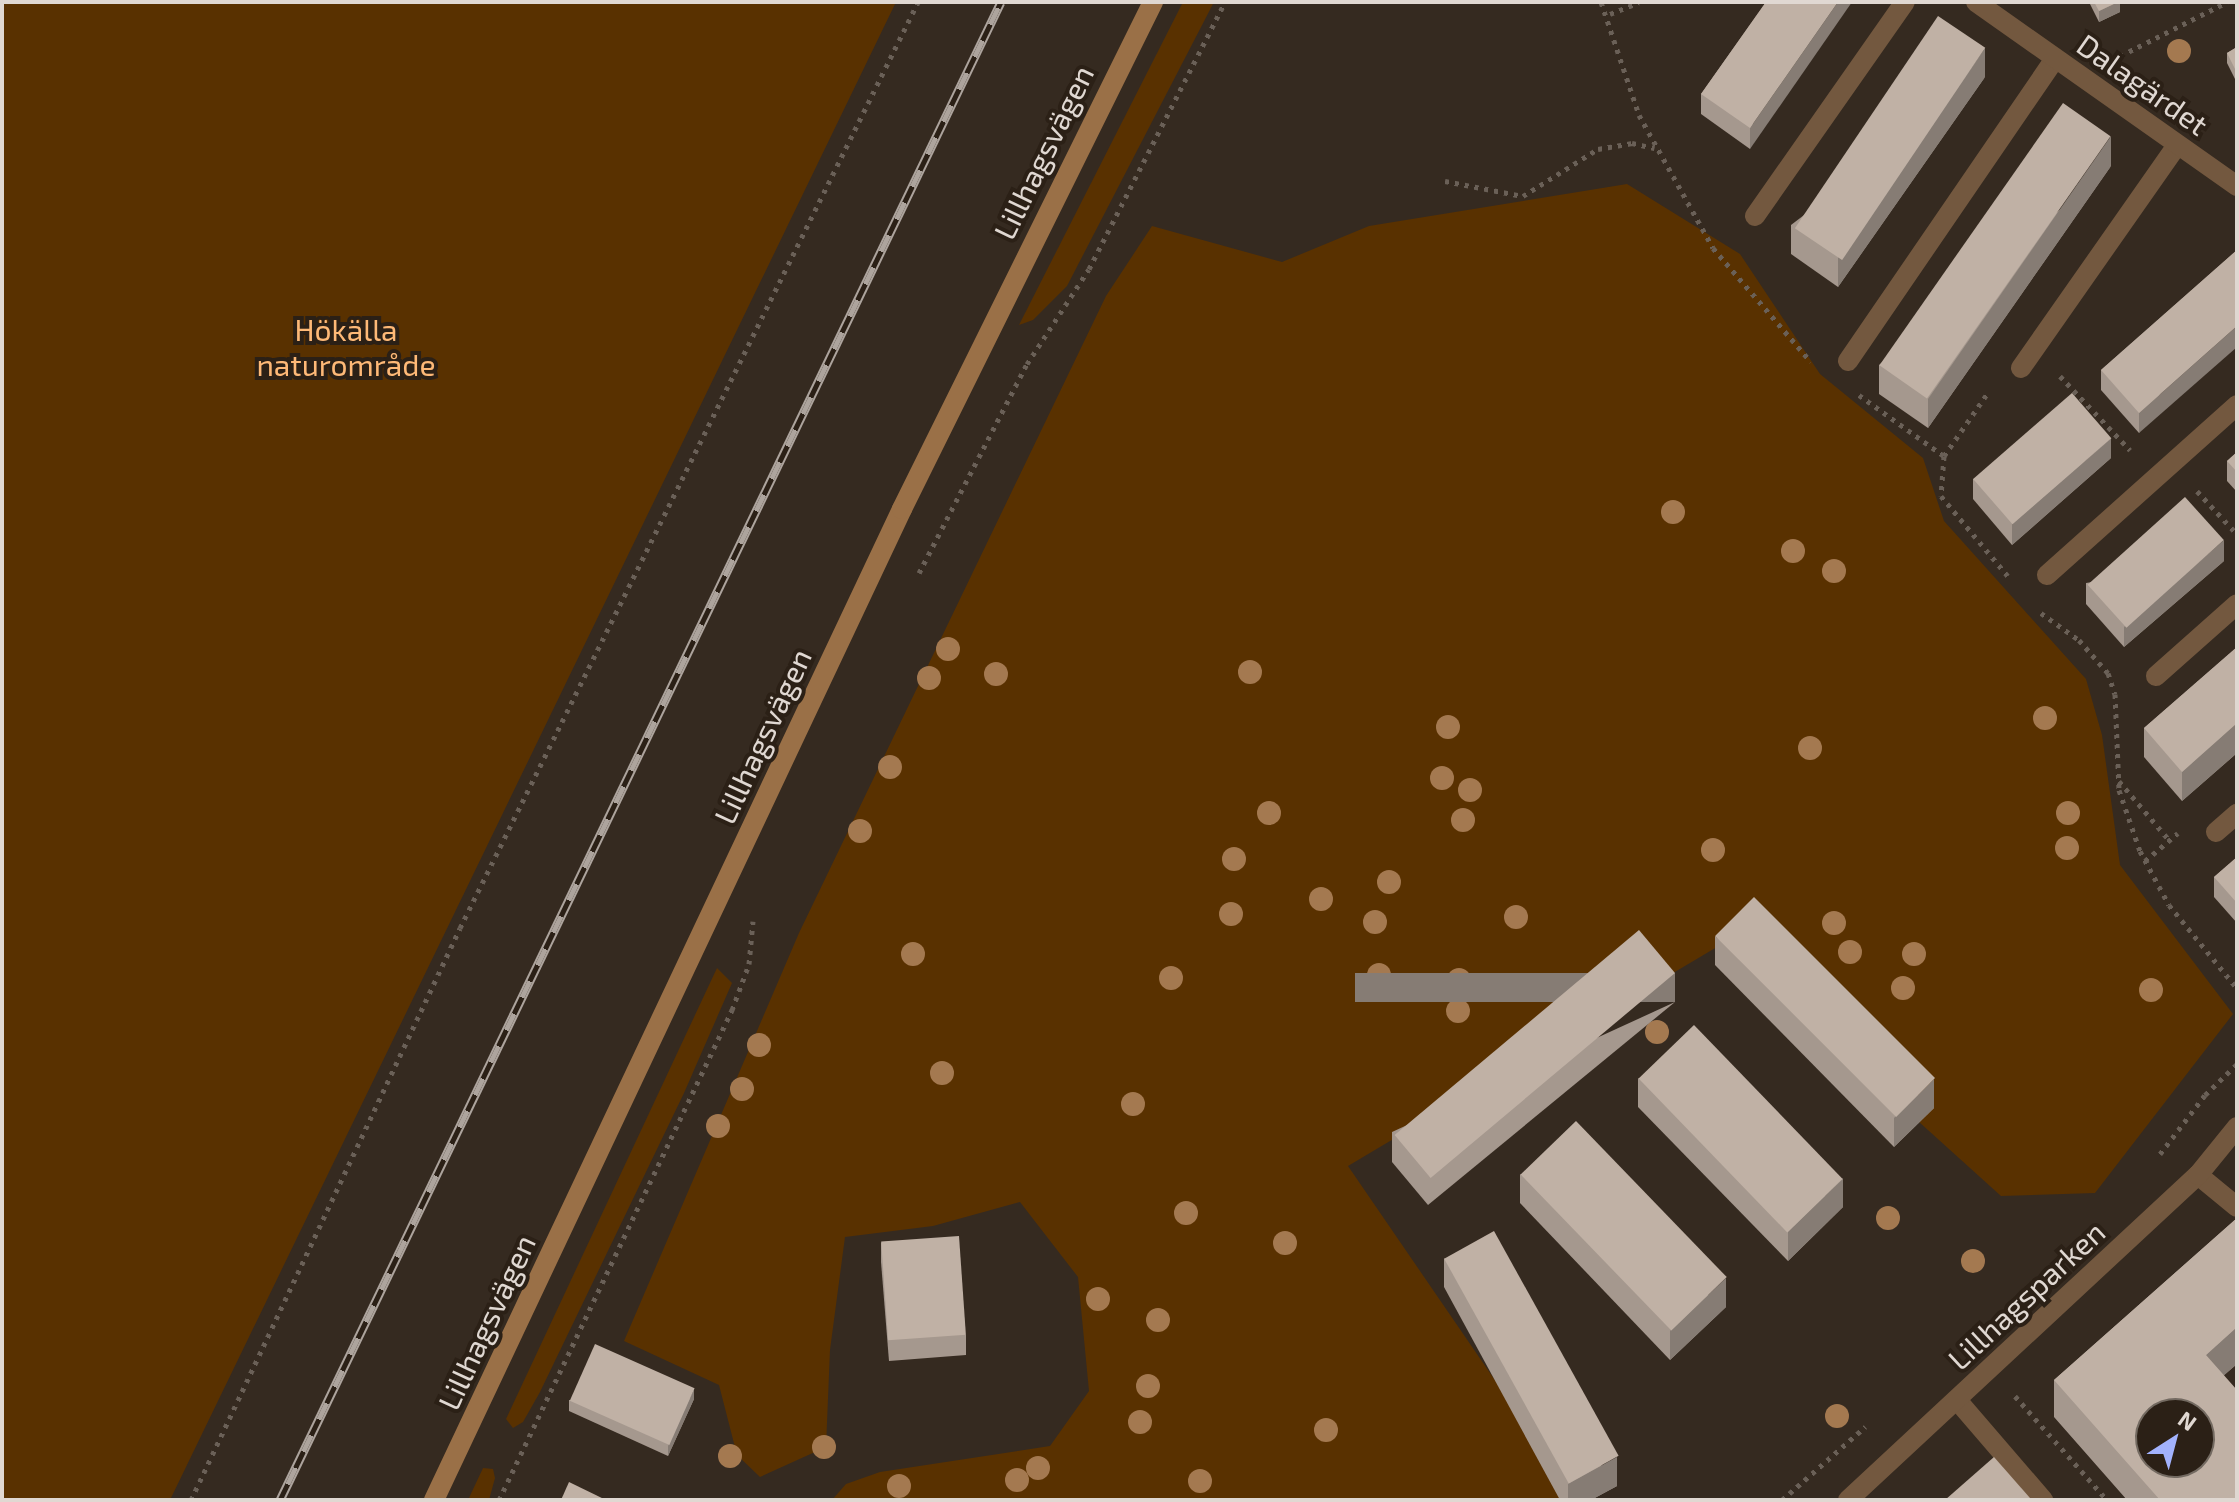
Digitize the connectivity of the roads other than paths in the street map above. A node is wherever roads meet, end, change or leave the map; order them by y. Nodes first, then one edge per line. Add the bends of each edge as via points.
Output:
1 (1153, 2) edge
2 (1905, 2) edge
3 (1976, 2) edge
4 (2055, 59) junction
5 (2177, 145) junction
6 (2237, 186) edge
7 (1755, 216) dead end
8 (1848, 361) dead end
9 (2026, 361) road end
10 (2237, 405) edge
11 (2047, 575) dead end
12 (2237, 604) edge
13 (2156, 676) dead end
14 (2237, 814) edge
15 (2216, 832) dead end
16 (2237, 1127) edge
17 (2198, 1175) junction
18 (2237, 1207) edge
19 (1957, 1400) junction
20 (434, 1500) edge
21 (1848, 1500) edge
22 (2043, 1500) edge

1 - 20 street, Lillhagsvägen via 909,495
2 - 7 street
3 - 4 street, Dalagärdet
4 - 5 street, Dalagärdet
4 - 8 street
5 - 6 street, Dalagärdet
5 - 9 street
10 - 11 street
12 - 13 street
14 - 15 street
16 - 17 street, Lillhagsparken
17 - 18 street
17 - 19 street, Lillhagsparken
19 - 21 street, Lillhagsparken
19 - 22 street

